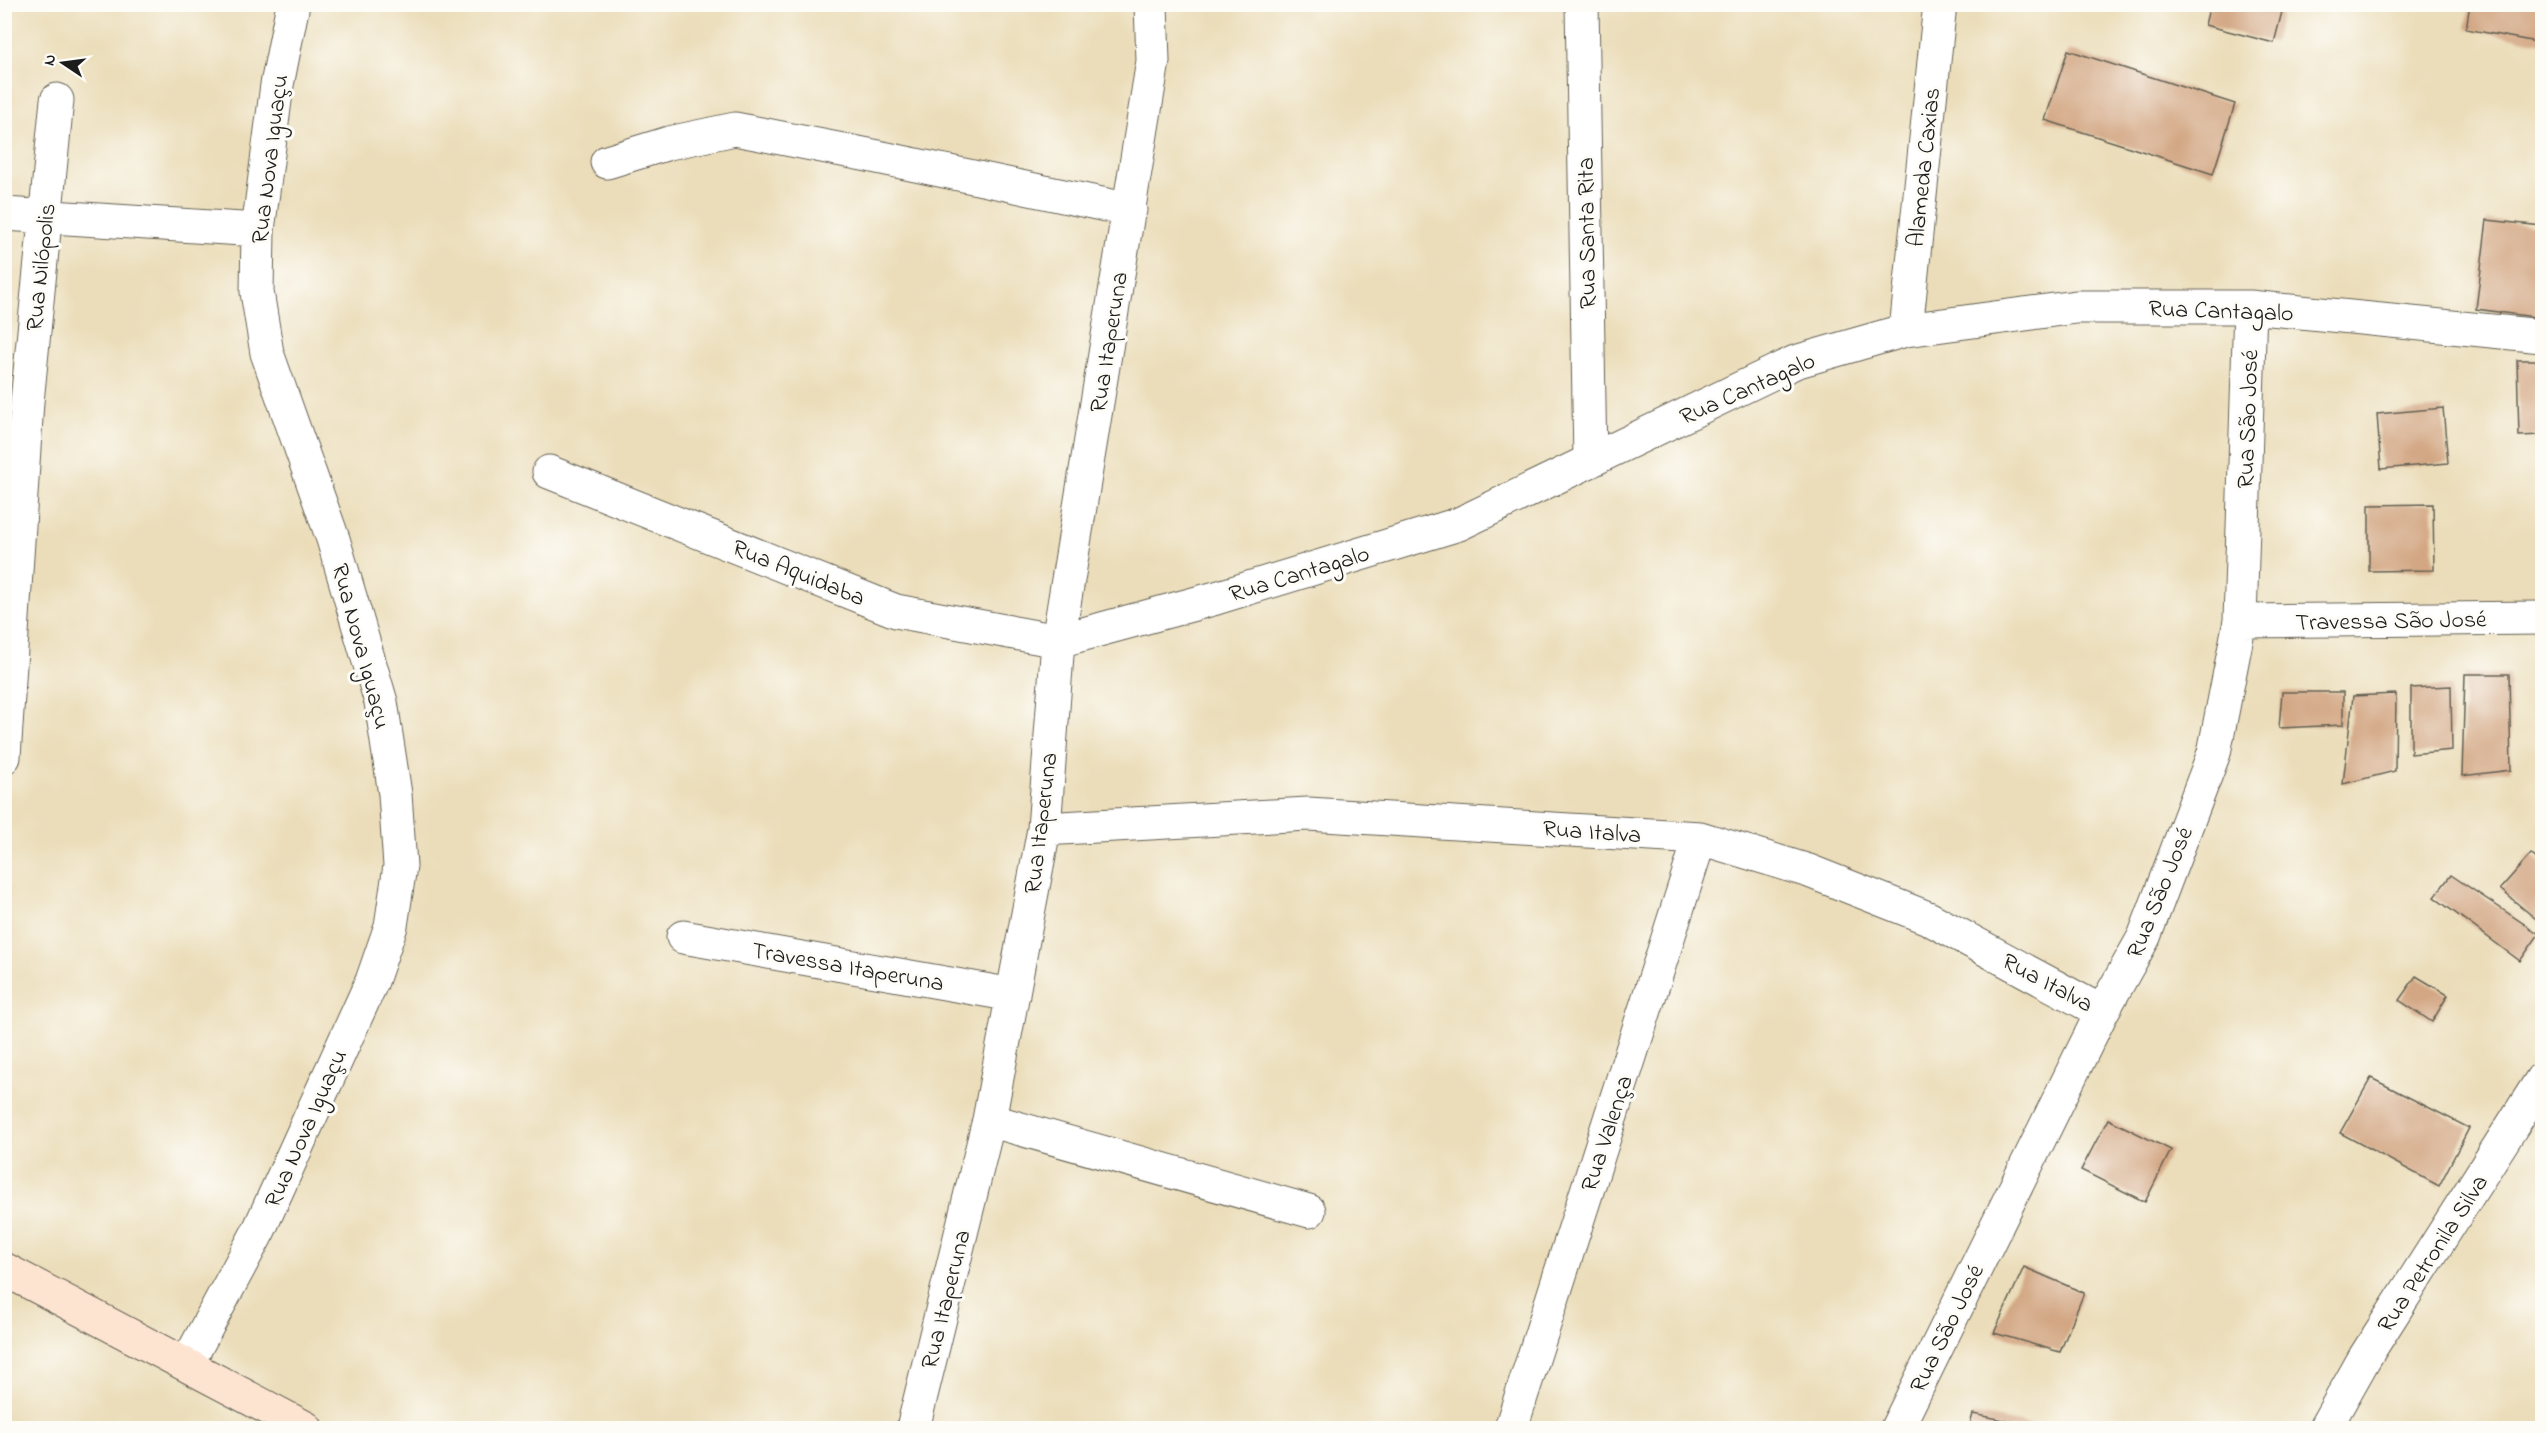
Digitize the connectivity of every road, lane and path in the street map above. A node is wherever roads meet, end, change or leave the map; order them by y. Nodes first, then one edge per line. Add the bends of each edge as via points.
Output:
1 (293, 4) edge
2 (1151, 4) edge
3 (1582, 4) edge
4 (1940, 4) edge
5 (57, 100) dead end
6 (607, 162) dead end
7 (1130, 210) junction
8 (4, 214) edge
9 (45, 216) junction
10 (258, 230) junction
11 (2250, 307) junction
12 (1906, 330) junction
13 (2542, 336) edge
14 (1590, 461) junction
15 (549, 472) dead end
16 (2542, 618) edge
17 (2240, 621) junction
18 (1058, 642) junction
19 (4, 758) edge
20 (1044, 829) junction
21 (1700, 838) junction
22 (683, 937) dead end
23 (1013, 994) junction
24 (2102, 1012) junction
25 (2542, 1079) edge
26 (989, 1120) junction
27 (1310, 1211) dead end
28 (4, 1269) edge
29 (187, 1364) junction
30 (306, 1428) edge
31 (914, 1428) edge
32 (1511, 1428) edge
33 (1897, 1428) edge
34 (2325, 1428) edge

1 - 10 street, Rua Nova Iguaçu
2 - 7 street, Rua Itaperuna via 1153,61
3 - 14 street, Rua Santa Rita
4 - 12 street, Alameda Caxias
5 - 9 street, Rua Nilópolis
6 - 7 street via 735,129
7 - 18 street, Rua Itaperuna
8 - 9 street
9 - 10 street
9 - 19 street, Rua Nilópolis via 27,402
10 - 29 street, Rua Nova Iguaçu via 257,292 267,353 333,539 381,702 395,794 400,866 391,926 372,981 259,1230
11 - 12 street, Rua Cantagalo via 2076,307
11 - 13 street, Rua Cantagalo
11 - 17 street, Rua São José
12 - 14 street, Rua Cantagalo via 1795,362
14 - 18 street, Rua Cantagalo via 1458,524
15 - 18 street, Rua Aquidaba via 896,611
16 - 17 street, Travessa São José
17 - 24 street, Rua São José via 2214,753 2144,938
18 - 20 street, Rua Itaperuna
20 - 21 street, Rua Italva via 1308,814
20 - 23 street, Rua Itaperuna
21 - 24 street, Rua Italva via 1809,871 1928,918
21 - 32 street, Rua Valença
22 - 23 street, Travessa Itaperuna
23 - 26 street, Rua Itaperuna
24 - 33 street, Rua São José
25 - 34 street, Rua Petronila Silva via 2365,1357
26 - 27 street
26 - 31 street, Rua Itaperuna
28 - 29 main road
29 - 30 main road

